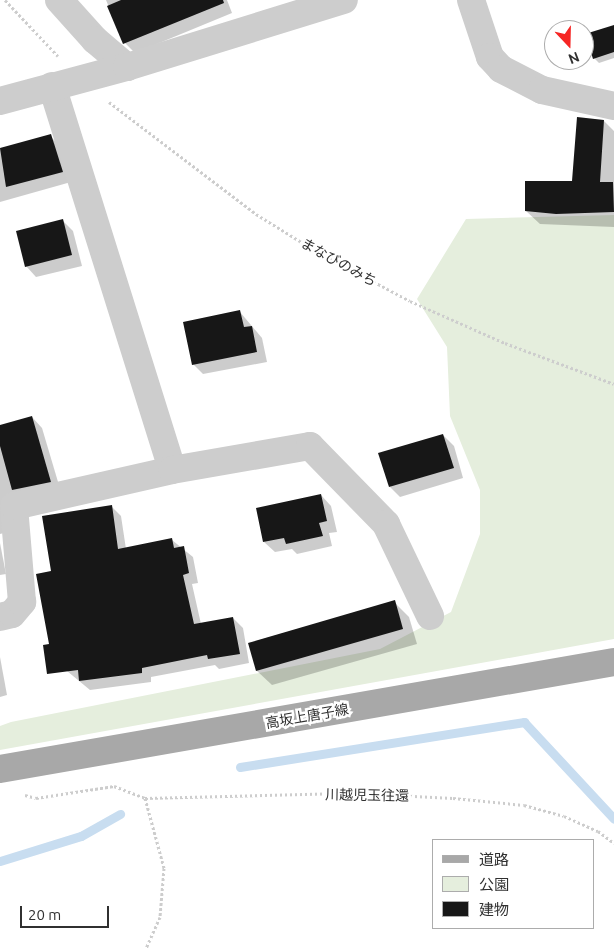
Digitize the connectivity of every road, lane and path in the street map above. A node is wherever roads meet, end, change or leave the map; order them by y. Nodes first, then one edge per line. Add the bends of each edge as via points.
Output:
1 (5, 0) edge
2 (59, 0) edge
3 (344, 0) edge
4 (471, 0) edge
5 (65, 63) dead end
6 (127, 67) junction
7 (52, 86) junction
8 (104, 98) dead end
9 (0, 101) edge
10 (614, 106) edge
11 (614, 384) edge
12 (172, 470) junction
13 (430, 616) dead end
14 (0, 617) edge
15 (614, 662) edge
16 (0, 769) edge
17 (114, 786) dead end
18 (145, 798) junction
19 (614, 844) edge
20 (146, 949) edge

1 - 5 path
2 - 6 street via 94,40
3 - 6 street
4 - 10 street via 490,57 501,69 542,90
6 - 7 street
7 - 9 street
7 - 12 street
8 - 11 path, まなびのみち via 256,214 316,251 410,301
12 - 13 street via 310,446 386,524
12 - 14 street via 14,506 22,602 12,614
15 - 16 main road, 高坂上唐子線
17 - 18 path, 川越児玉往還
18 - 19 path, 川越児玉往還 via 355,794 453,798 524,805 564,816 598,831
18 - 20 path via 164,868 160,917

